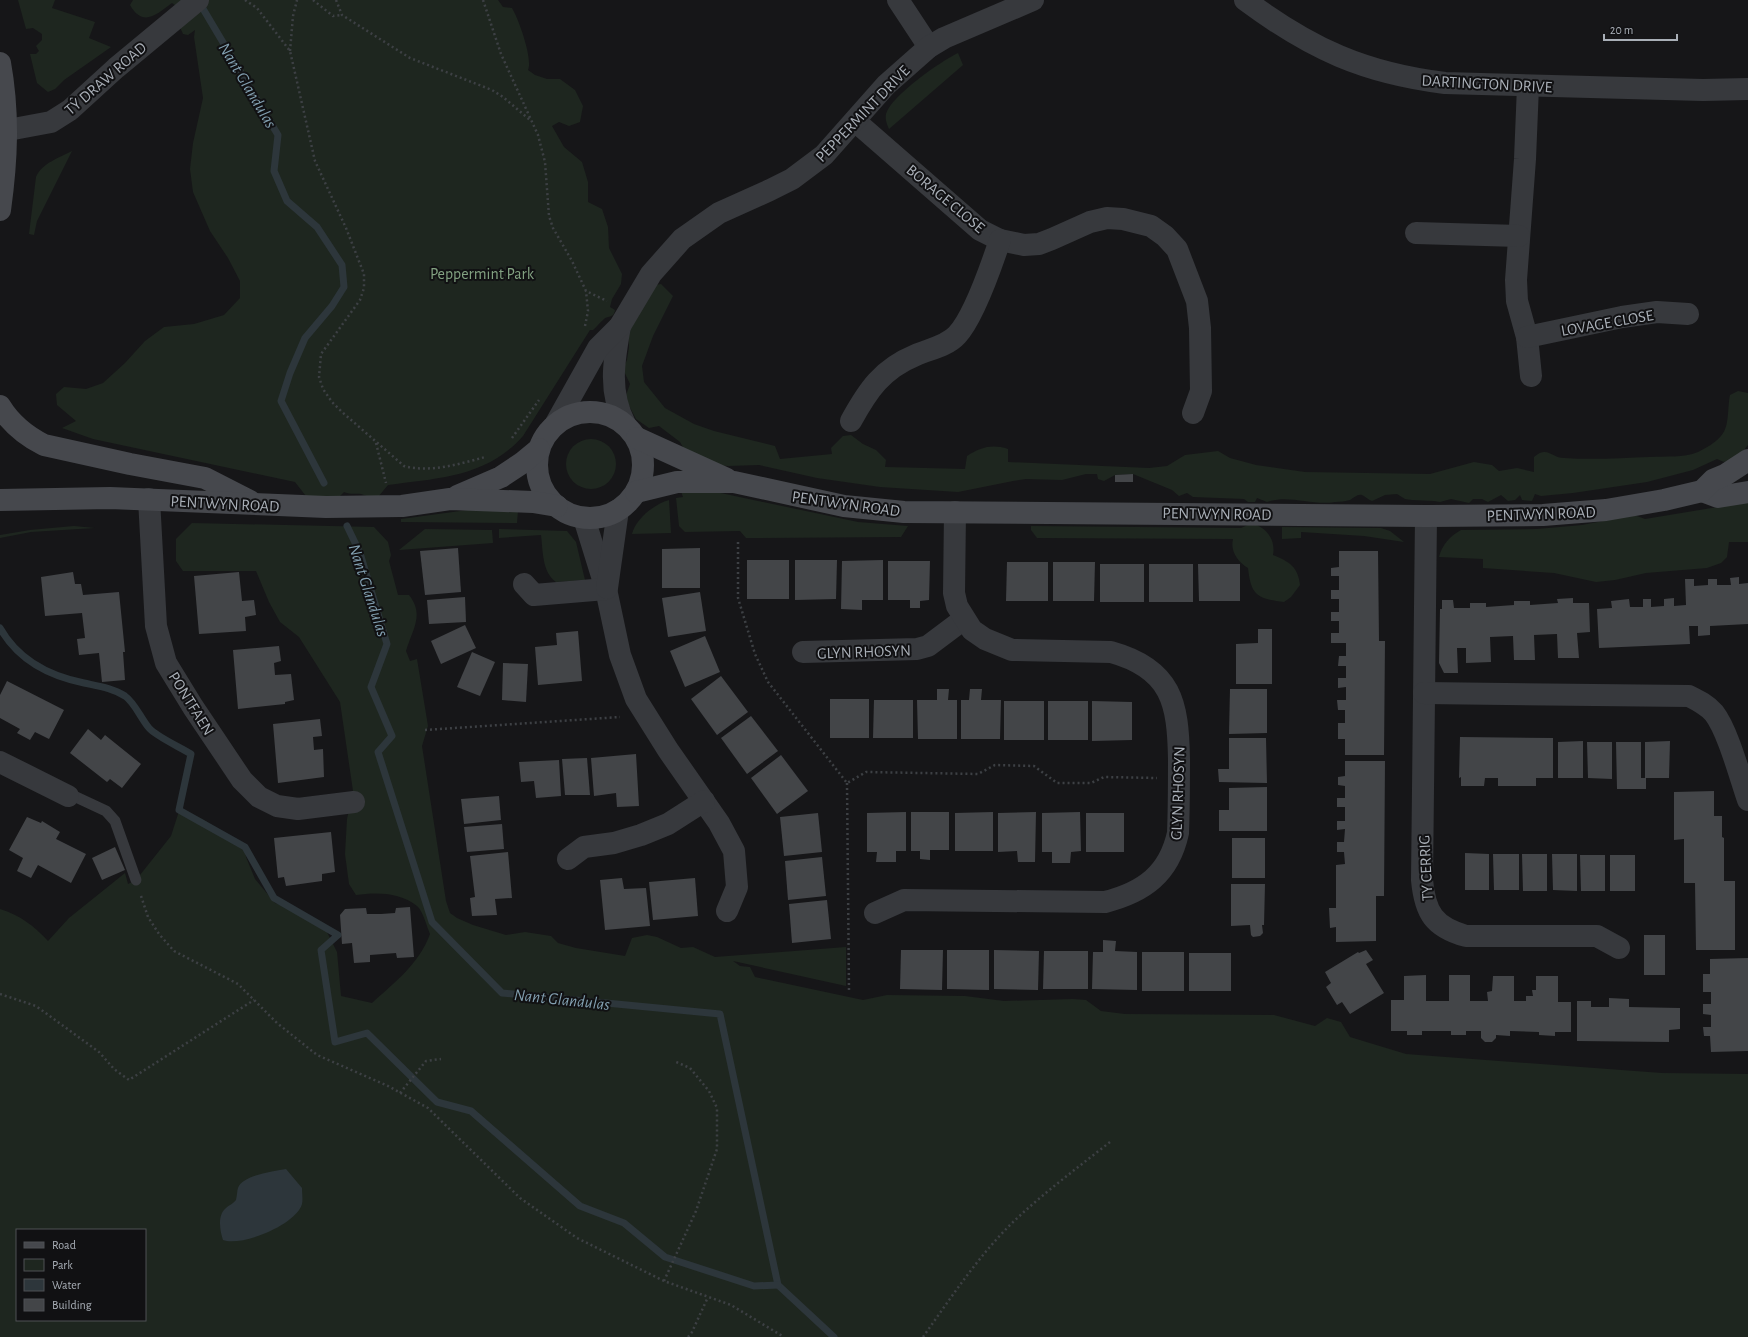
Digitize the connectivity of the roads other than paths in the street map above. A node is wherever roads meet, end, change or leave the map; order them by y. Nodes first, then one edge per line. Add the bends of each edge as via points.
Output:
1 (898, 0) edge
2 (1033, 0) edge
3 (1246, 0) edge
4 (192, 5) edge
5 (1268, 6) edge
6 (928, 47) junction
7 (0, 63) edge
8 (1528, 86) junction
9 (1748, 90) edge
10 (855, 121) junction
11 (8, 130) junction
12 (0, 210) edge
13 (1416, 233) dead end
14 (1519, 236) junction
15 (1000, 240) junction
16 (1688, 314) dead end
17 (624, 318) junction
18 (1527, 337) junction
19 (1531, 376) dead end
20 (0, 406) edge
21 (1193, 413) dead end
22 (851, 421) dead end
23 (556, 423) junction
24 (631, 431) junction
25 (539, 449) junction
26 (1748, 460) edge
27 (734, 482) junction
28 (1702, 491) junction
29 (636, 492) junction
30 (1748, 492) edge
31 (149, 499) junction
32 (450, 499) junction
33 (0, 500) edge
34 (256, 504) junction
35 (557, 506) junction
36 (618, 510) junction
37 (954, 512) junction
38 (1426, 516) junction
39 (584, 518) junction
40 (524, 584) dead end
41 (606, 589) junction
42 (964, 619) junction
43 (803, 652) dead end
44 (1424, 693) junction
45 (0, 762) edge
46 (68, 796) joint
47 (1748, 800) edge
48 (704, 801) junction
49 (354, 802) dead end
50 (568, 859) dead end
51 (136, 880) road end
52 (727, 912) dead end
53 (875, 913) dead end
54 (1619, 948) dead end

1 - 6 street
2 - 6 street, PEPPERMINT DRIVE
3 - 5 street, DARTINGTON DRIVE
4 - 11 street, TŶ DRAW ROAD via 70,110 51,122
5 - 8 street, DARTINGTON DRIVE via 1291,32 1319,48 1385,72 1445,83
6 - 10 street, PEPPERMINT DRIVE via 890,81
7 - 11 street
8 - 9 street, DARTINGTON DRIVE
8 - 14 street
10 - 15 street, BORAGE CLOSE via 980,230
10 - 17 street, PEPPERMINT DRIVE via 824,155 808,167 770,190 719,213 682,239 651,274
11 - 12 street
13 - 14 street
14 - 18 street via 1517,301
15 - 21 street, BORAGE CLOSE via 1024,246 1038,244 1090,222 1107,218 1137,221 1151,226 1165,236 1178,249 1197,301 1201,391
15 - 22 street via 968,319 957,336 940,346 915,355 876,380
16 - 18 street, LOVAGE CLOSE via 1650,313
17 - 23 street, PEPPERMINT DRIVE via 598,348
17 - 24 street, PEPPERMINT DRIVE via 613,370 617,408
18 - 19 street
20 - 34 street via 14,424 44,445 205,478
23 - 24 street via 572,414 590,411 609,414
23 - 25 street via 545,435
24 - 27 street, PENTWYN ROAD
24 - 29 street via 643,456 643,474
25 - 32 street, PENTWYN ROAD via 501,477
25 - 35 street via 536,465 538,480 550,500
26 - 28 street, PENTWYN ROAD via 1713,480
27 - 29 street, PENTWYN ROAD via 677,482
27 - 37 street, PENTWYN ROAD via 844,506 894,512
28 - 30 street, PENTWYN ROAD via 1718,497
28 - 38 street, PENTWYN ROAD via 1606,510 1543,515
29 - 36 street via 631,500
31 - 33 street, PENTWYN ROAD
31 - 34 street, PENTWYN ROAD
31 - 49 street, PONTFAEN via 156,626 166,662 193,708 238,774 260,797 277,806 298,809
32 - 34 street, PENTWYN ROAD via 402,506 366,507
32 - 35 street, PENTWYN ROAD
35 - 39 street via 564,512
36 - 39 street via 603,517
36 - 41 street
37 - 38 street, PENTWYN ROAD
37 - 42 street, GLYN RHOSYN via 954,592 957,606
38 - 44 street, TY CERRIG
39 - 41 street
40 - 41 street via 534,594
41 - 48 street via 624,668 636,699
42 - 43 street, GLYN RHOSYN via 928,646 917,649
42 - 53 street, GLYN RHOSYN via 972,630 985,639 1012,650 1111,652 1126,656 1157,676 1174,704 1178,725 1178,833 1175,846 1169,860 1157,876 1126,897 1105,902 904,900
44 - 47 street via 1689,696 1704,703 1722,725
44 - 54 street, TY CERRIG via 1422,880 1428,911 1436,921 1450,931 1466,936 1596,936
45 - 46 street
46 - 51 lane via 101,808 115,821
48 - 50 street via 668,824 614,843 584,847
48 - 52 street via 734,851 738,887

